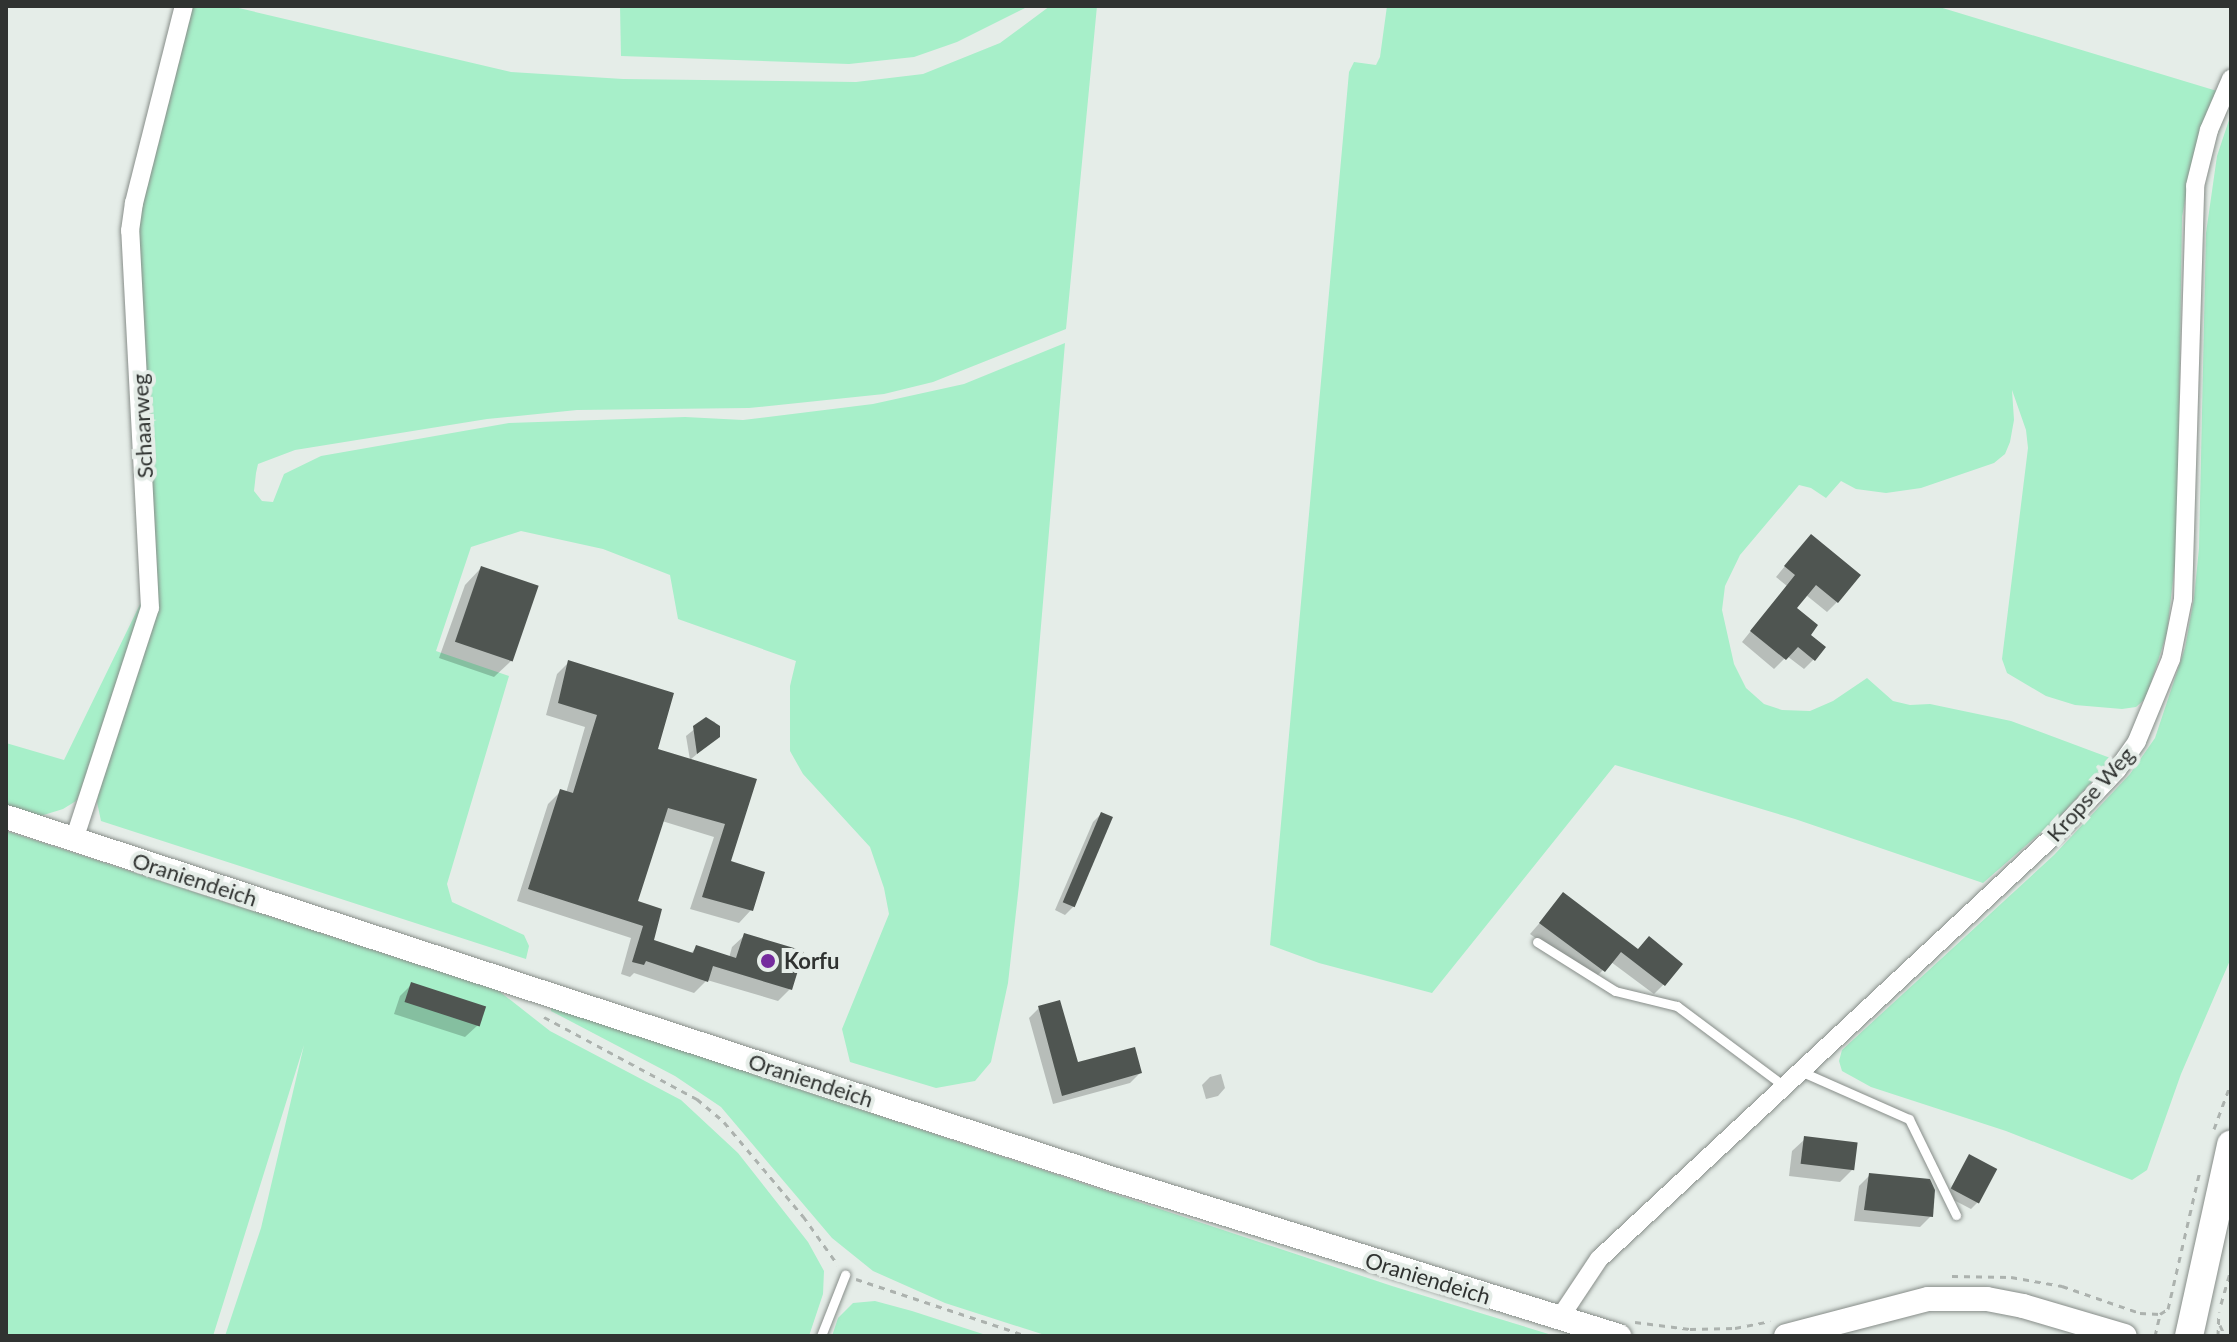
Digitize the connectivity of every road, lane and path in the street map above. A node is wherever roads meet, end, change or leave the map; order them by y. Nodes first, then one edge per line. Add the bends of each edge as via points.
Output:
1 (184, 6) edge
2 (2231, 79) edge
3 (6, 817) edge
4 (74, 840) junction
5 (1537, 942) dead end
6 (543, 1016) dead end
7 (1800, 1071) junction
8 (1784, 1086) junction
9 (2231, 1145) edge
10 (1956, 1215) dead end
11 (2231, 1268) edge
12 (845, 1275) junction
13 (2168, 1309) dead end
14 (1559, 1319) junction
15 (2219, 1323) junction
16 (1796, 1335) edge
17 (821, 1336) edge
18 (1027, 1336) edge
19 (1619, 1336) edge
20 (2125, 1336) edge
21 (2155, 1336) edge
22 (2189, 1336) edge
23 (2218, 1336) edge
24 (2225, 1336) edge

1 - 4 street, Schaarweg via 130,231 150,608
2 - 7 street, Kropse Weg via 2209,130 2195,186 2185,575 2171,659 2153,710 2117,770 2065,825
3 - 4 main road, Oraniendeich
4 - 14 main road, Oraniendeich
5 - 8 lane via 1615,991 1677,1006
6 - 12 path via 697,1099 803,1216
7 - 8 street, Kropse Weg
7 - 10 lane via 1909,1119
8 - 14 street, Kropse Weg via 1599,1259
9 - 22 main road
11 - 15 path
12 - 17 lane
12 - 18 path
13 - 21 path via 2160,1314
14 - 19 main road, Oraniendeich
15 - 23 path
15 - 24 path
16 - 20 main road via 1928,1299 1987,1299

